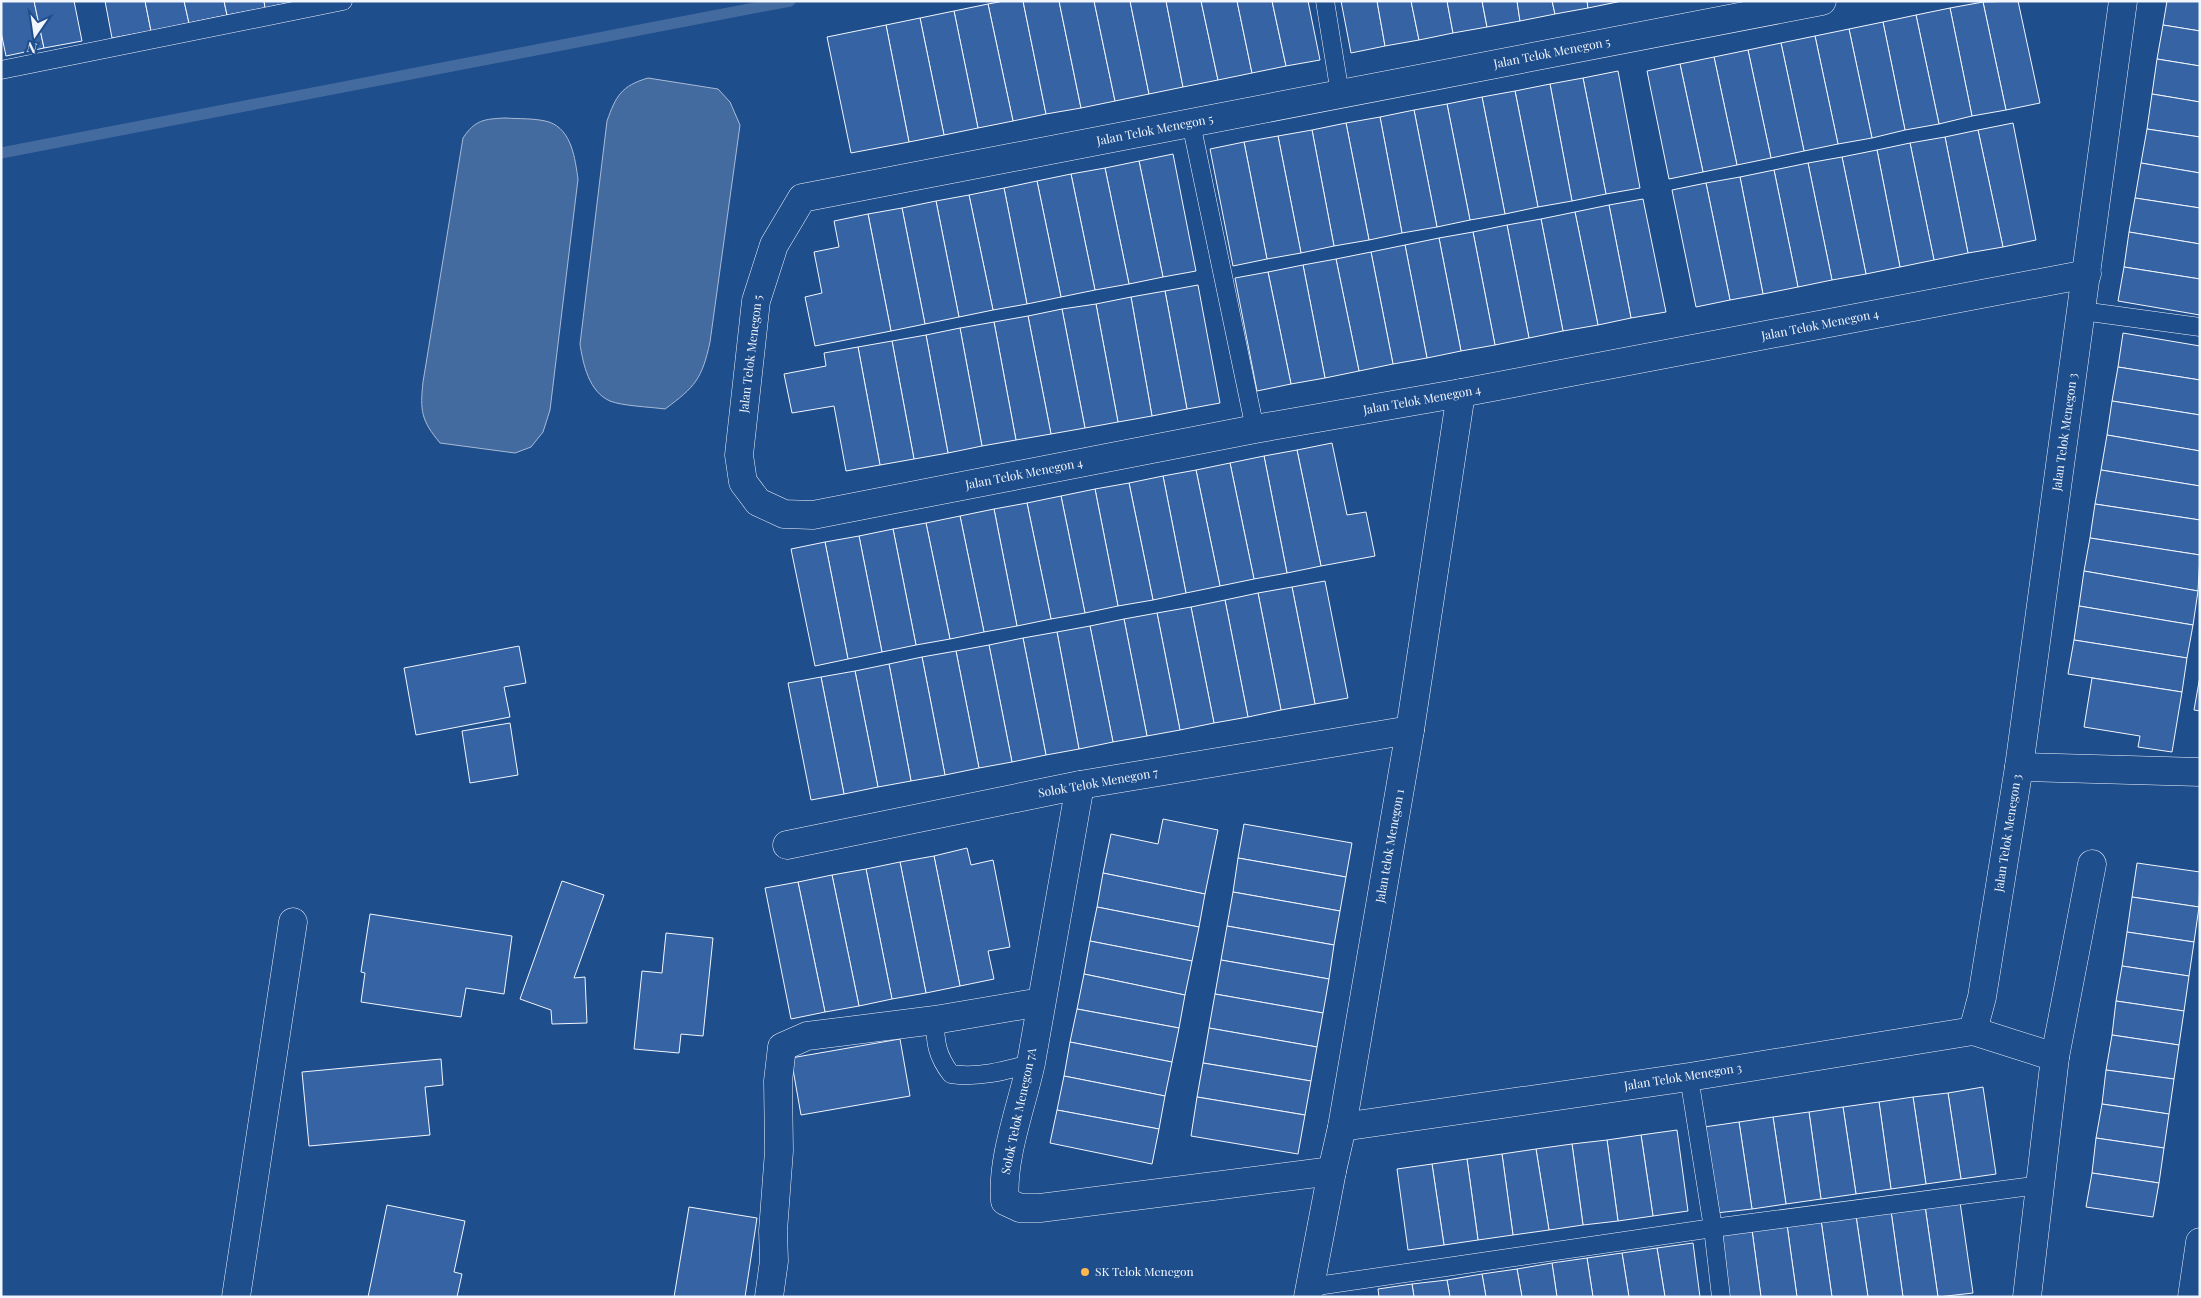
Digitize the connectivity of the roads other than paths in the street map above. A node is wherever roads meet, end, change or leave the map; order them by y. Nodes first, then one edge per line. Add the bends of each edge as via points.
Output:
1 (343, 1) edge
2 (1325, 1) edge
3 (1822, 1) edge
4 (2123, 1) edge
5 (1, 70) edge
6 (1340, 94) junction
7 (1191, 123) junction
8 (2087, 274) junction
9 (2082, 311) junction
10 (2200, 326) edge
11 (1461, 393) junction
12 (1255, 429) junction
13 (758, 502) joint
14 (1410, 730) junction
15 (2019, 767) junction
16 (2200, 772) edge
17 (1080, 785) junction
18 (787, 844) dead end
19 (2092, 864) dead end
20 (293, 922) dead end
21 (1041, 1002) junction
22 (935, 1020) junction
23 (1973, 1031) junction
24 (2055, 1057) junction
25 (1030, 1064) junction
26 (1689, 1077) junction
27 (1342, 1127) junction
28 (1332, 1171) junction
29 (2040, 1185) junction
30 (1713, 1228) junction
31 (2200, 1242) edge
32 (1309, 1292) edge
33 (236, 1297) edge
34 (769, 1297) edge
35 (1721, 1297) edge
36 (2027, 1297) edge
37 (2192, 1297) edge

1 - 5 lane
2 - 6 lane
3 - 6 street, Jalan Telok Menegon 5
4 - 8 street, Jalan Telok Menegon 3
6 - 7 street, Jalan Telok Menegon 5
7 - 12 lane
7 - 13 street, Jalan Telok Menegon 5 via 802,198 774,245 756,301 739,455 743,482
8 - 9 street, Jalan Telok Menegon 3
8 - 11 street, Jalan Telok Menegon 4
9 - 10 lane
9 - 15 street, Jalan Telok Menegon 3
11 - 12 street, Jalan Telok Menegon 4
11 - 14 street, Jalan telok Menegon 1
12 - 13 street, Jalan Telok Menegon 4 via 813,516 784,514
14 - 17 street, Solok Telok Menegon 7
14 - 27 street, Jalan telok Menegon 1
15 - 16 street
15 - 23 street, Jalan Telok Menegon 3 via 1982,997
17 - 18 street, Solok Telok Menegon 7
17 - 21 street, Solok Telok Menegon 7A
19 - 24 street
20 - 33 street
21 - 22 street
21 - 25 street, Solok Telok Menegon 7A
22 - 25 lane via 940,1059 951,1074 969,1076 1001,1072
22 - 34 street via 807,1036 782,1047 778,1081 779,1151 774,1261
23 - 24 street
23 - 26 street, Jalan Telok Menegon 3
24 - 29 street
25 - 28 street, Solok Telok Menegon 7A via 1004,1186 1005,1201 1020,1208
26 - 27 street, Jalan Telok Menegon 3
26 - 30 lane
27 - 28 street, Jalan telok Menegon 1
28 - 32 street, Jalan telok Menegon 1
29 - 30 lane
29 - 36 street
30 - 32 lane
30 - 35 lane
31 - 37 street

